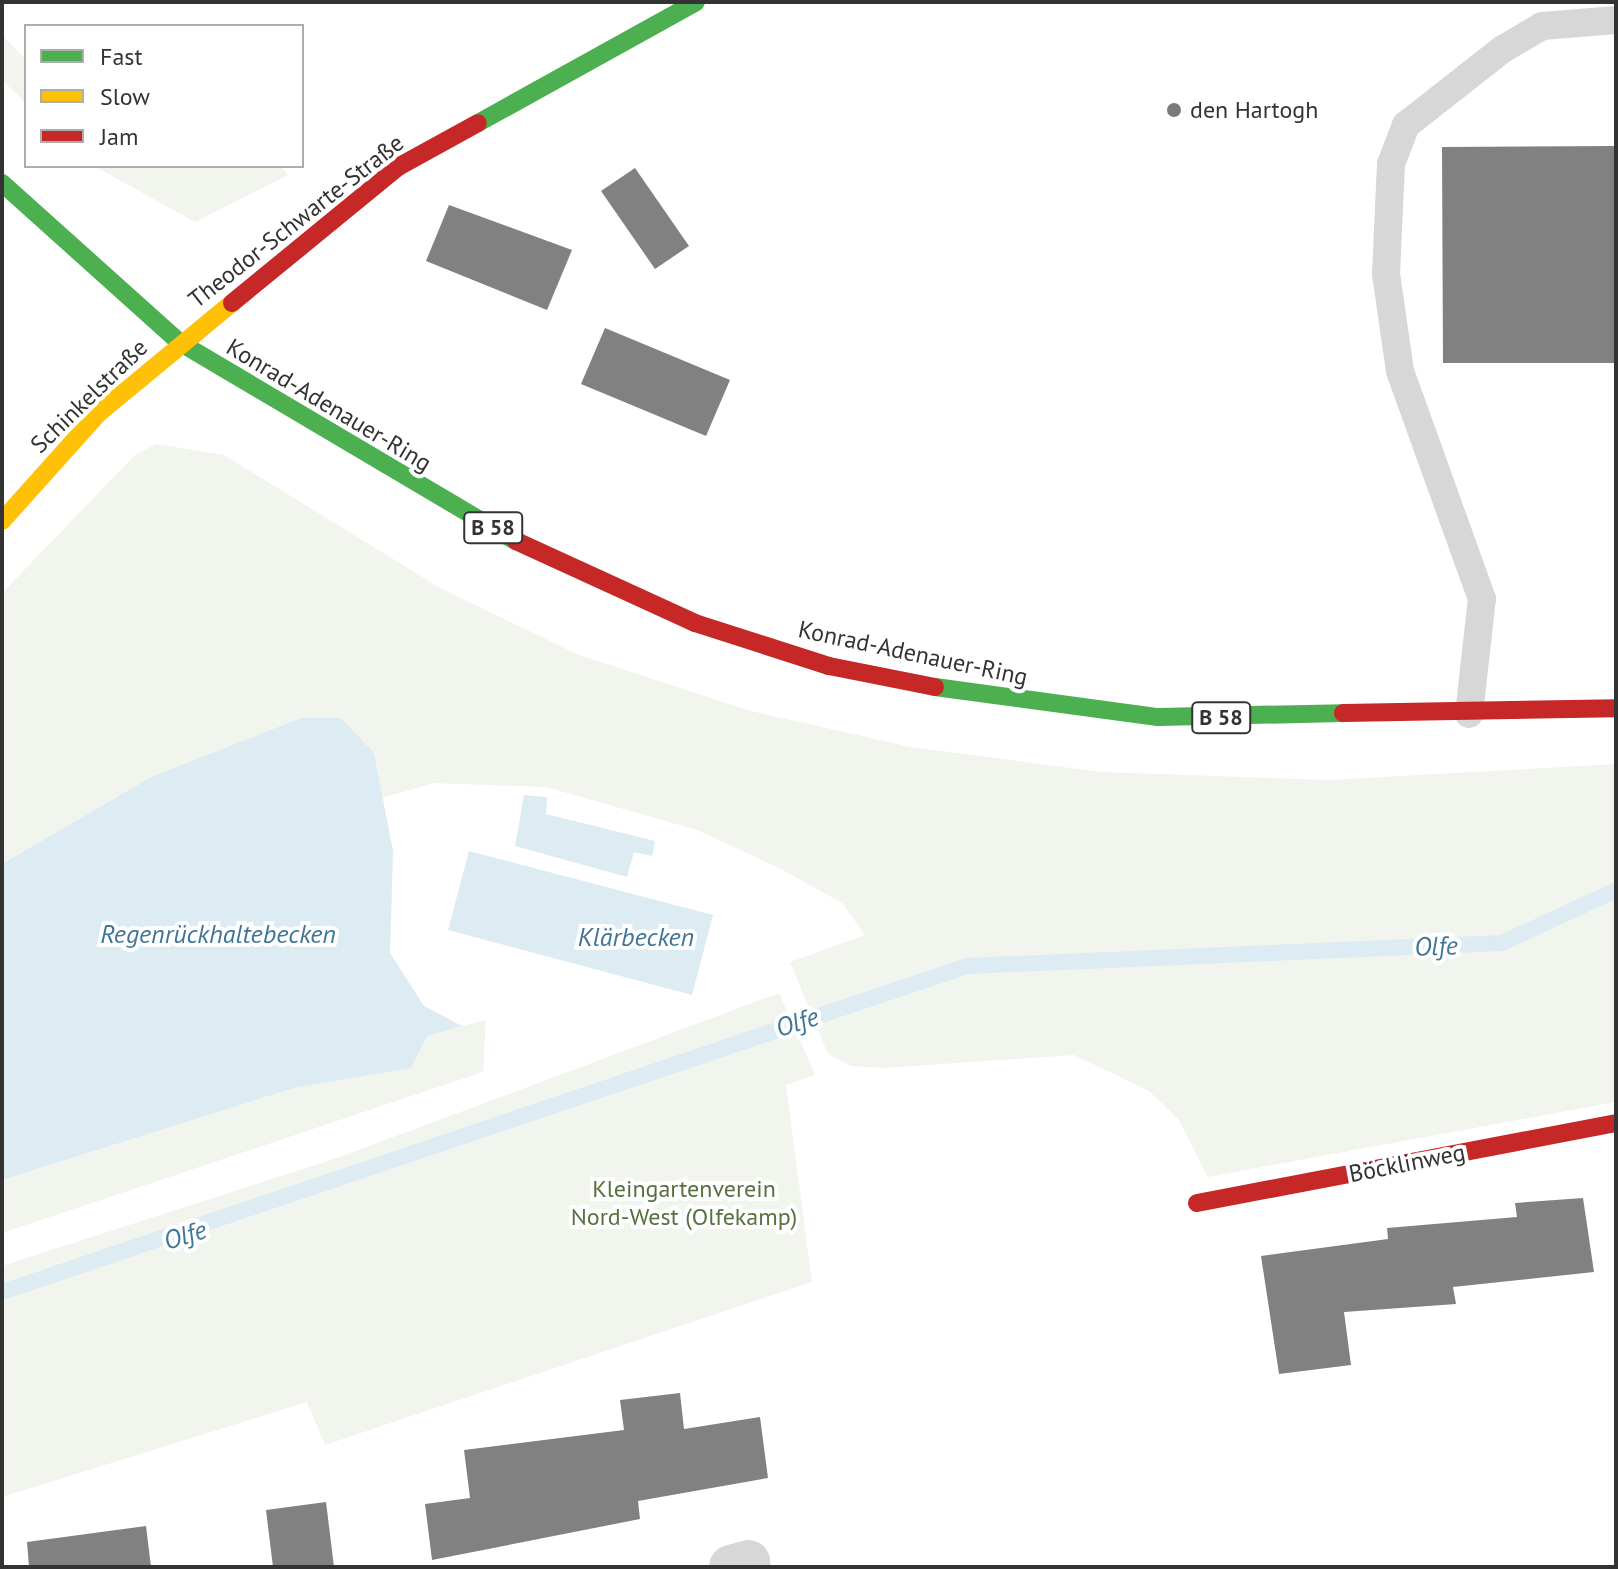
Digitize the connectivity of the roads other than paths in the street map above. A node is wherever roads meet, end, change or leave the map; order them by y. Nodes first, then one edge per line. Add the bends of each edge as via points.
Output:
1 (696, 2) edge
2 (1616, 20) edge
3 (2, 183) edge
4 (179, 342) junction
5 (2, 521) edge
6 (1616, 708) edge
7 (1469, 714) junction
8 (1616, 1123) edge
9 (1197, 1203) dead end

1 - 4 main road, Theodor-Schwarte-Straße via 398,167
2 - 7 lane via 1542,26 1503,49 1406,125 1391,164 1386,274 1400,371 1455,508 1482,599
3 - 4 main road, Konrad-Adenauer-Ring / B 58
4 - 5 main road, Schinkelstraße via 99,413
4 - 7 main road, Konrad-Adenauer-Ring / B 58 via 551,561 695,623 829,666 990,698 1158,717
6 - 7 main road, Konrad-Adenauer-Ring / B 58
8 - 9 main road, Böcklinweg

